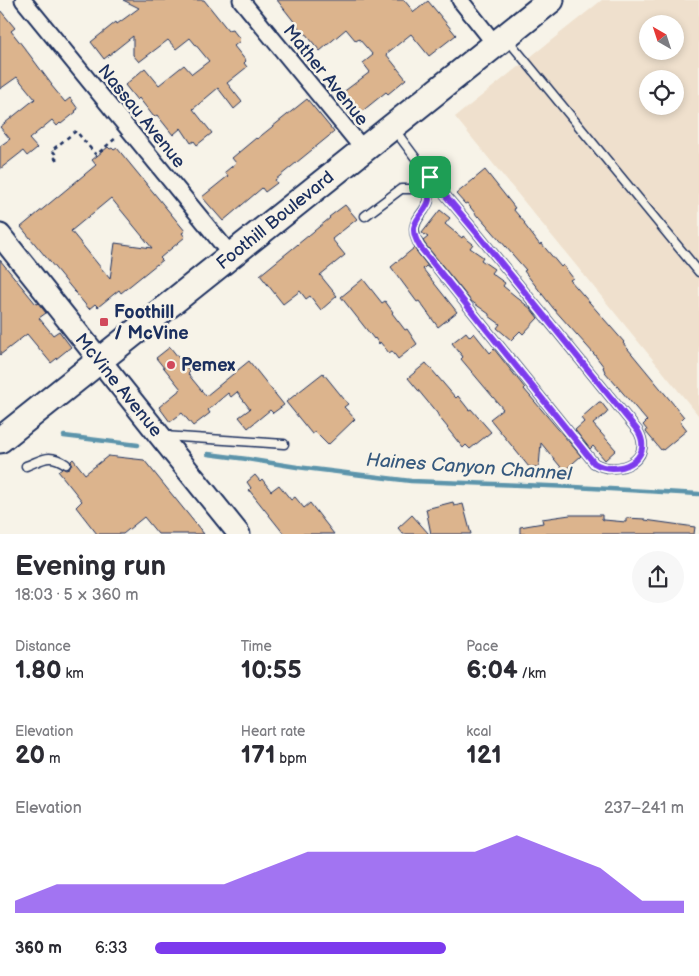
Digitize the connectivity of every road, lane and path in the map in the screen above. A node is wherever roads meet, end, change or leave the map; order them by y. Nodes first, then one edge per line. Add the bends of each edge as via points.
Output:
1 (23, 0) edge
2 (241, 0) edge
3 (460, 0) edge
4 (551, 0) edge
5 (500, 40) junction
6 (392, 126) junction
7 (128, 129) junction
8 (363, 149) junction
9 (57, 160) dead end
10 (430, 177) junction
11 (423, 184) junction
12 (365, 216) dead end
13 (0, 235) edge
14 (230, 255) junction
15 (699, 272) edge
16 (99, 360) junction
17 (160, 436) junction
18 (0, 440) edge
19 (284, 444) dead end
20 (66, 464) dead end
21 (26, 466) dead end
22 (239, 534) edge

1 - 7 street, Nassau Avenue
2 - 8 street, Mather Avenue
3 - 5 street
4 - 5 main road, Foothill Boulevard
5 - 6 main road, Foothill Boulevard
5 - 15 lane
6 - 8 main road, Foothill Boulevard
6 - 10 lane
7 - 9 path via 96,155 76,131 52,150
7 - 14 street, Nassau Avenue
8 - 14 main road, Foothill Boulevard
10 - 11 lane
10 - 11 lane via 638,431 642,450 634,461 614,468 594,463 420,247 413,231 429,199
11 - 12 lane via 415,190 401,189
13 - 16 street, McVine Avenue
14 - 16 main road, Foothill Boulevard
16 - 17 street, McVine Avenue
16 - 18 main road, Foothill Boulevard
17 - 19 lane
17 - 22 street, McVine Avenue
20 - 21 lane via 49,457

